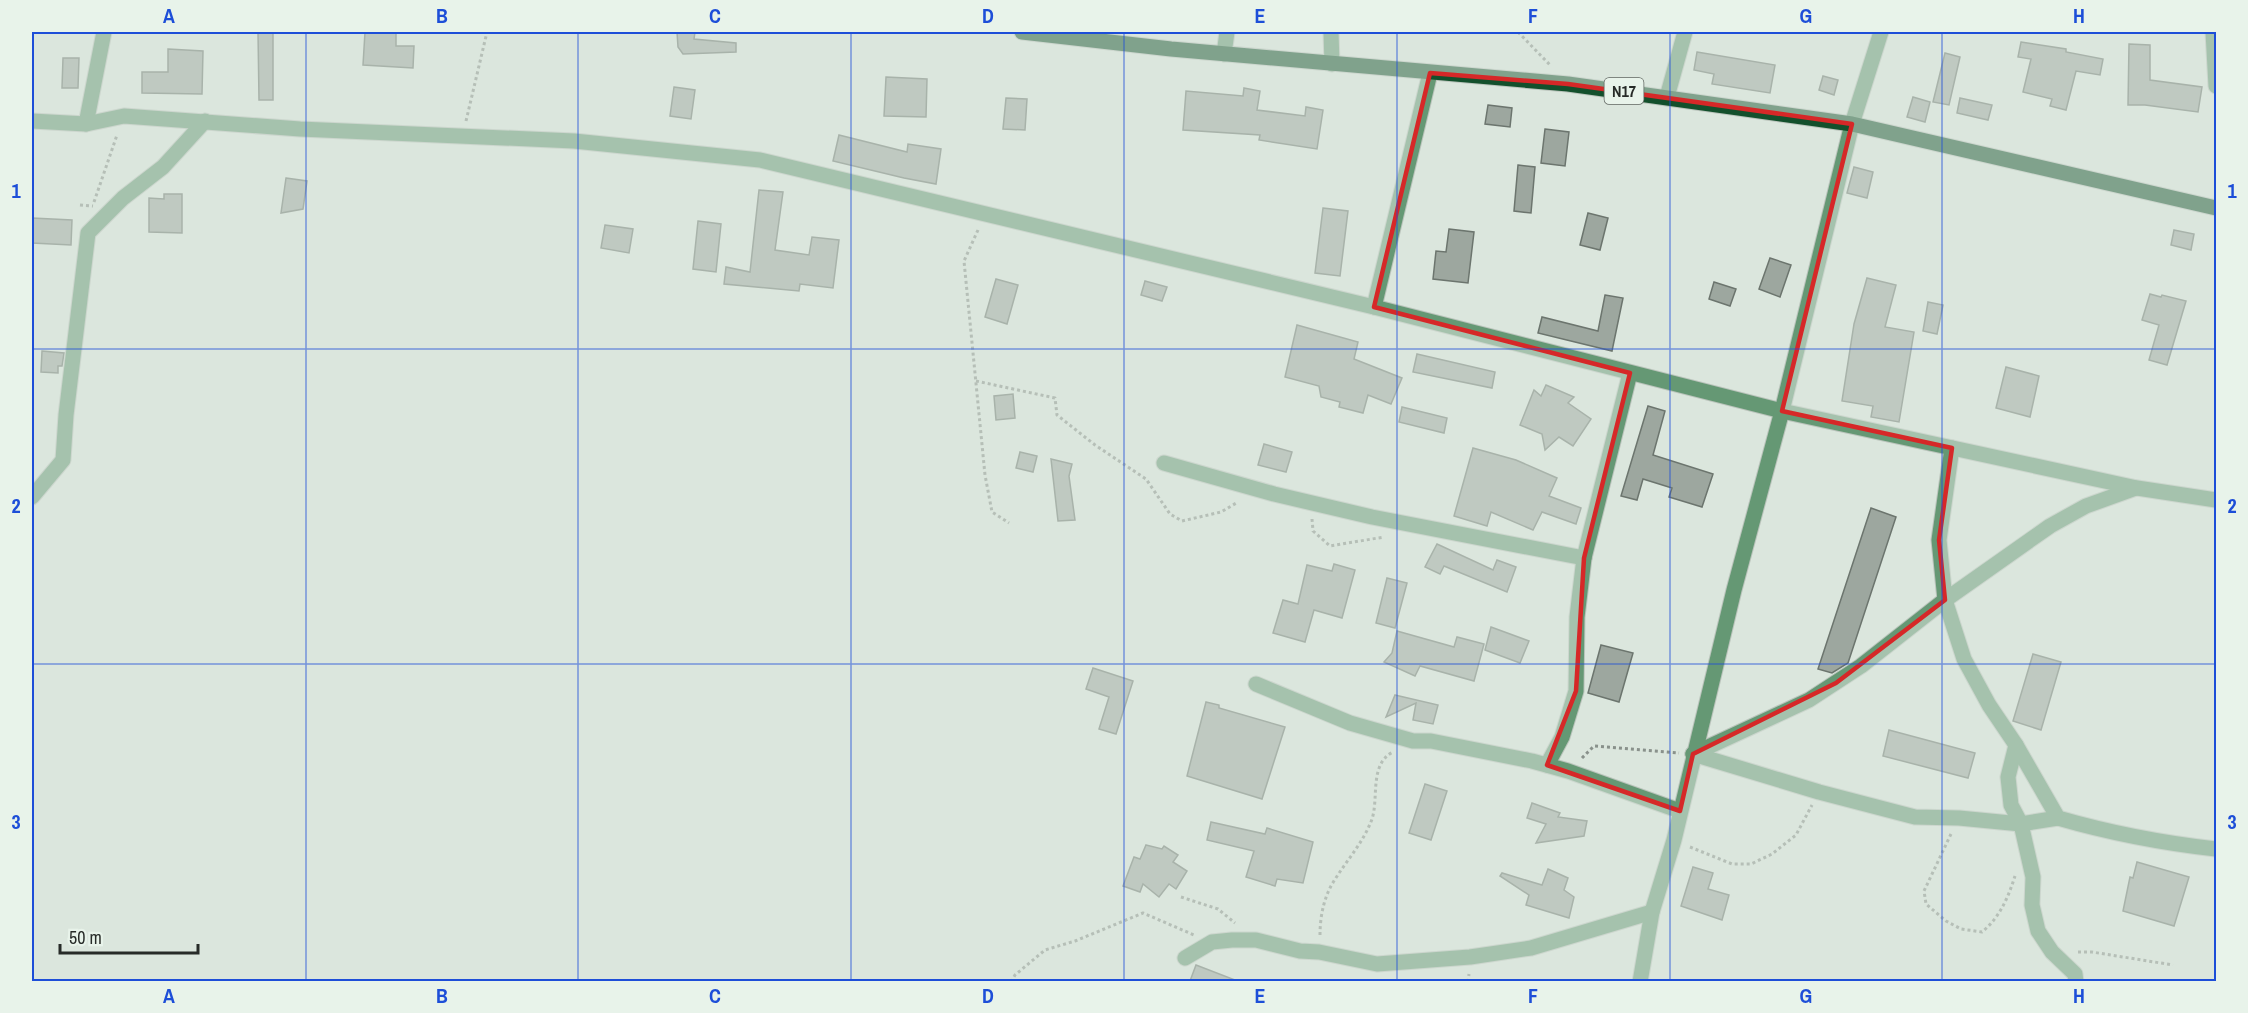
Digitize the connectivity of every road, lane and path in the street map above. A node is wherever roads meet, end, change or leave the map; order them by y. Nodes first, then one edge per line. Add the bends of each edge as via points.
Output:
1 (104, 32) edge
2 (487, 32) edge
3 (1022, 32) edge
4 (1227, 32) edge
5 (1331, 32) edge
6 (1518, 32) edge
7 (1685, 32) edge
8 (1881, 32) edge
9 (2213, 32) edge
10 (1224, 54) junction
11 (1332, 64) junction
12 (1430, 73) junction
13 (1568, 84) junction
14 (2217, 86) edge
15 (1667, 97) junction
16 (123, 116) junction
17 (32, 121) edge
18 (205, 121) junction
19 (86, 124) junction
20 (1852, 124) junction
21 (463, 134) junction
22 (2217, 208) edge
23 (985, 214) junction
24 (93, 228) junction
25 (1374, 307) junction
26 (1630, 373) junction
27 (976, 381) junction
28 (1782, 411) junction
29 (1952, 448) junction
30 (1164, 463) dead end
31 (2137, 488) junction
32 (32, 497) edge
33 (1244, 498) dead end
34 (2217, 500) edge
35 (1310, 502) junction
36 (1009, 523) dead end
37 (1417, 527) junction
38 (1584, 558) junction
39 (1945, 600) junction
40 (1256, 684) dead end
41 (1413, 741) junction
42 (2016, 745) junction
43 (1694, 754) junction
44 (1547, 765) junction
45 (1568, 771) junction
46 (1819, 792) junction
47 (1680, 811) junction
48 (1959, 818) junction
49 (2058, 818) junction
50 (2021, 824) junction
51 (1674, 840) junction
52 (2217, 849) edge
53 (2016, 874) dead end
54 (1180, 897) dead end
55 (1652, 912) junction
56 (1256, 940) junction
57 (1212, 942) junction
58 (1319, 952) junction
59 (2052, 952) junction
60 (1185, 958) dead end
61 (2173, 965) dead end
62 (1011, 981) edge
63 (1640, 981) edge
64 (2076, 981) edge

1 - 19 street
2 - 21 path
3 - 10 main road, N17
4 - 10 street
5 - 11 street
6 - 13 path
7 - 15 street
8 - 20 street
9 - 14 street
10 - 11 main road, N17
11 - 12 main road, N17
12 - 13 main road, N17
12 - 25 street
13 - 15 main road, N17
15 - 20 main road, N17
16 - 18 street
16 - 19 street
16 - 24 path via 93,206
17 - 19 street
18 - 21 street via 300,129
18 - 24 street via 163,167
20 - 22 main road, N17
20 - 28 street
21 - 23 street via 760,160
23 - 25 street
23 - 27 path via 964,261
24 - 32 street via 88,233 63,460
25 - 26 street
26 - 28 street
26 - 38 street
27 - 33 path via 1055,398 1057,415 1146,479 1170,514 1182,521 1221,512
27 - 36 path via 992,512
28 - 29 street
28 - 43 street
29 - 31 street
29 - 39 street via 1939,540
30 - 35 street
31 - 34 street
31 - 39 street via 2086,506 2050,526
35 - 37 street
35 - 37 path via 1313,531 1330,546 1393,536
37 - 38 street
38 - 44 street via 1577,616 1576,691 1562,737
39 - 42 street via 1964,659
39 - 43 street via 1861,666 1809,700
40 - 41 street via 1350,723
41 - 44 street via 1431,741
41 - 58 path via 1387,755 1376,776 1374,813 1359,845 1330,888 1321,918
42 - 49 street
42 - 50 street via 2008,777 2011,805
43 - 45 path via 1594,746
43 - 46 street
43 - 47 street
44 - 45 street
45 - 47 street
46 - 48 street via 1915,817
46 - 51 path via 1796,835 1751,864 1732,864
47 - 51 street
48 - 50 street
48 - 53 path via 1924,891 1926,904 1961,929 1982,932 1995,921
49 - 50 street
49 - 52 street via 2147,840
50 - 59 street via 2033,877 2032,905 2038,931
51 - 55 street
54 - 56 path via 1218,909
55 - 58 street via 1531,948 1470,957 1377,964
55 - 63 street
56 - 57 street
56 - 58 street
57 - 60 street
57 - 62 path via 1143,914 1045,950
59 - 61 path via 2092,952
59 - 64 street

